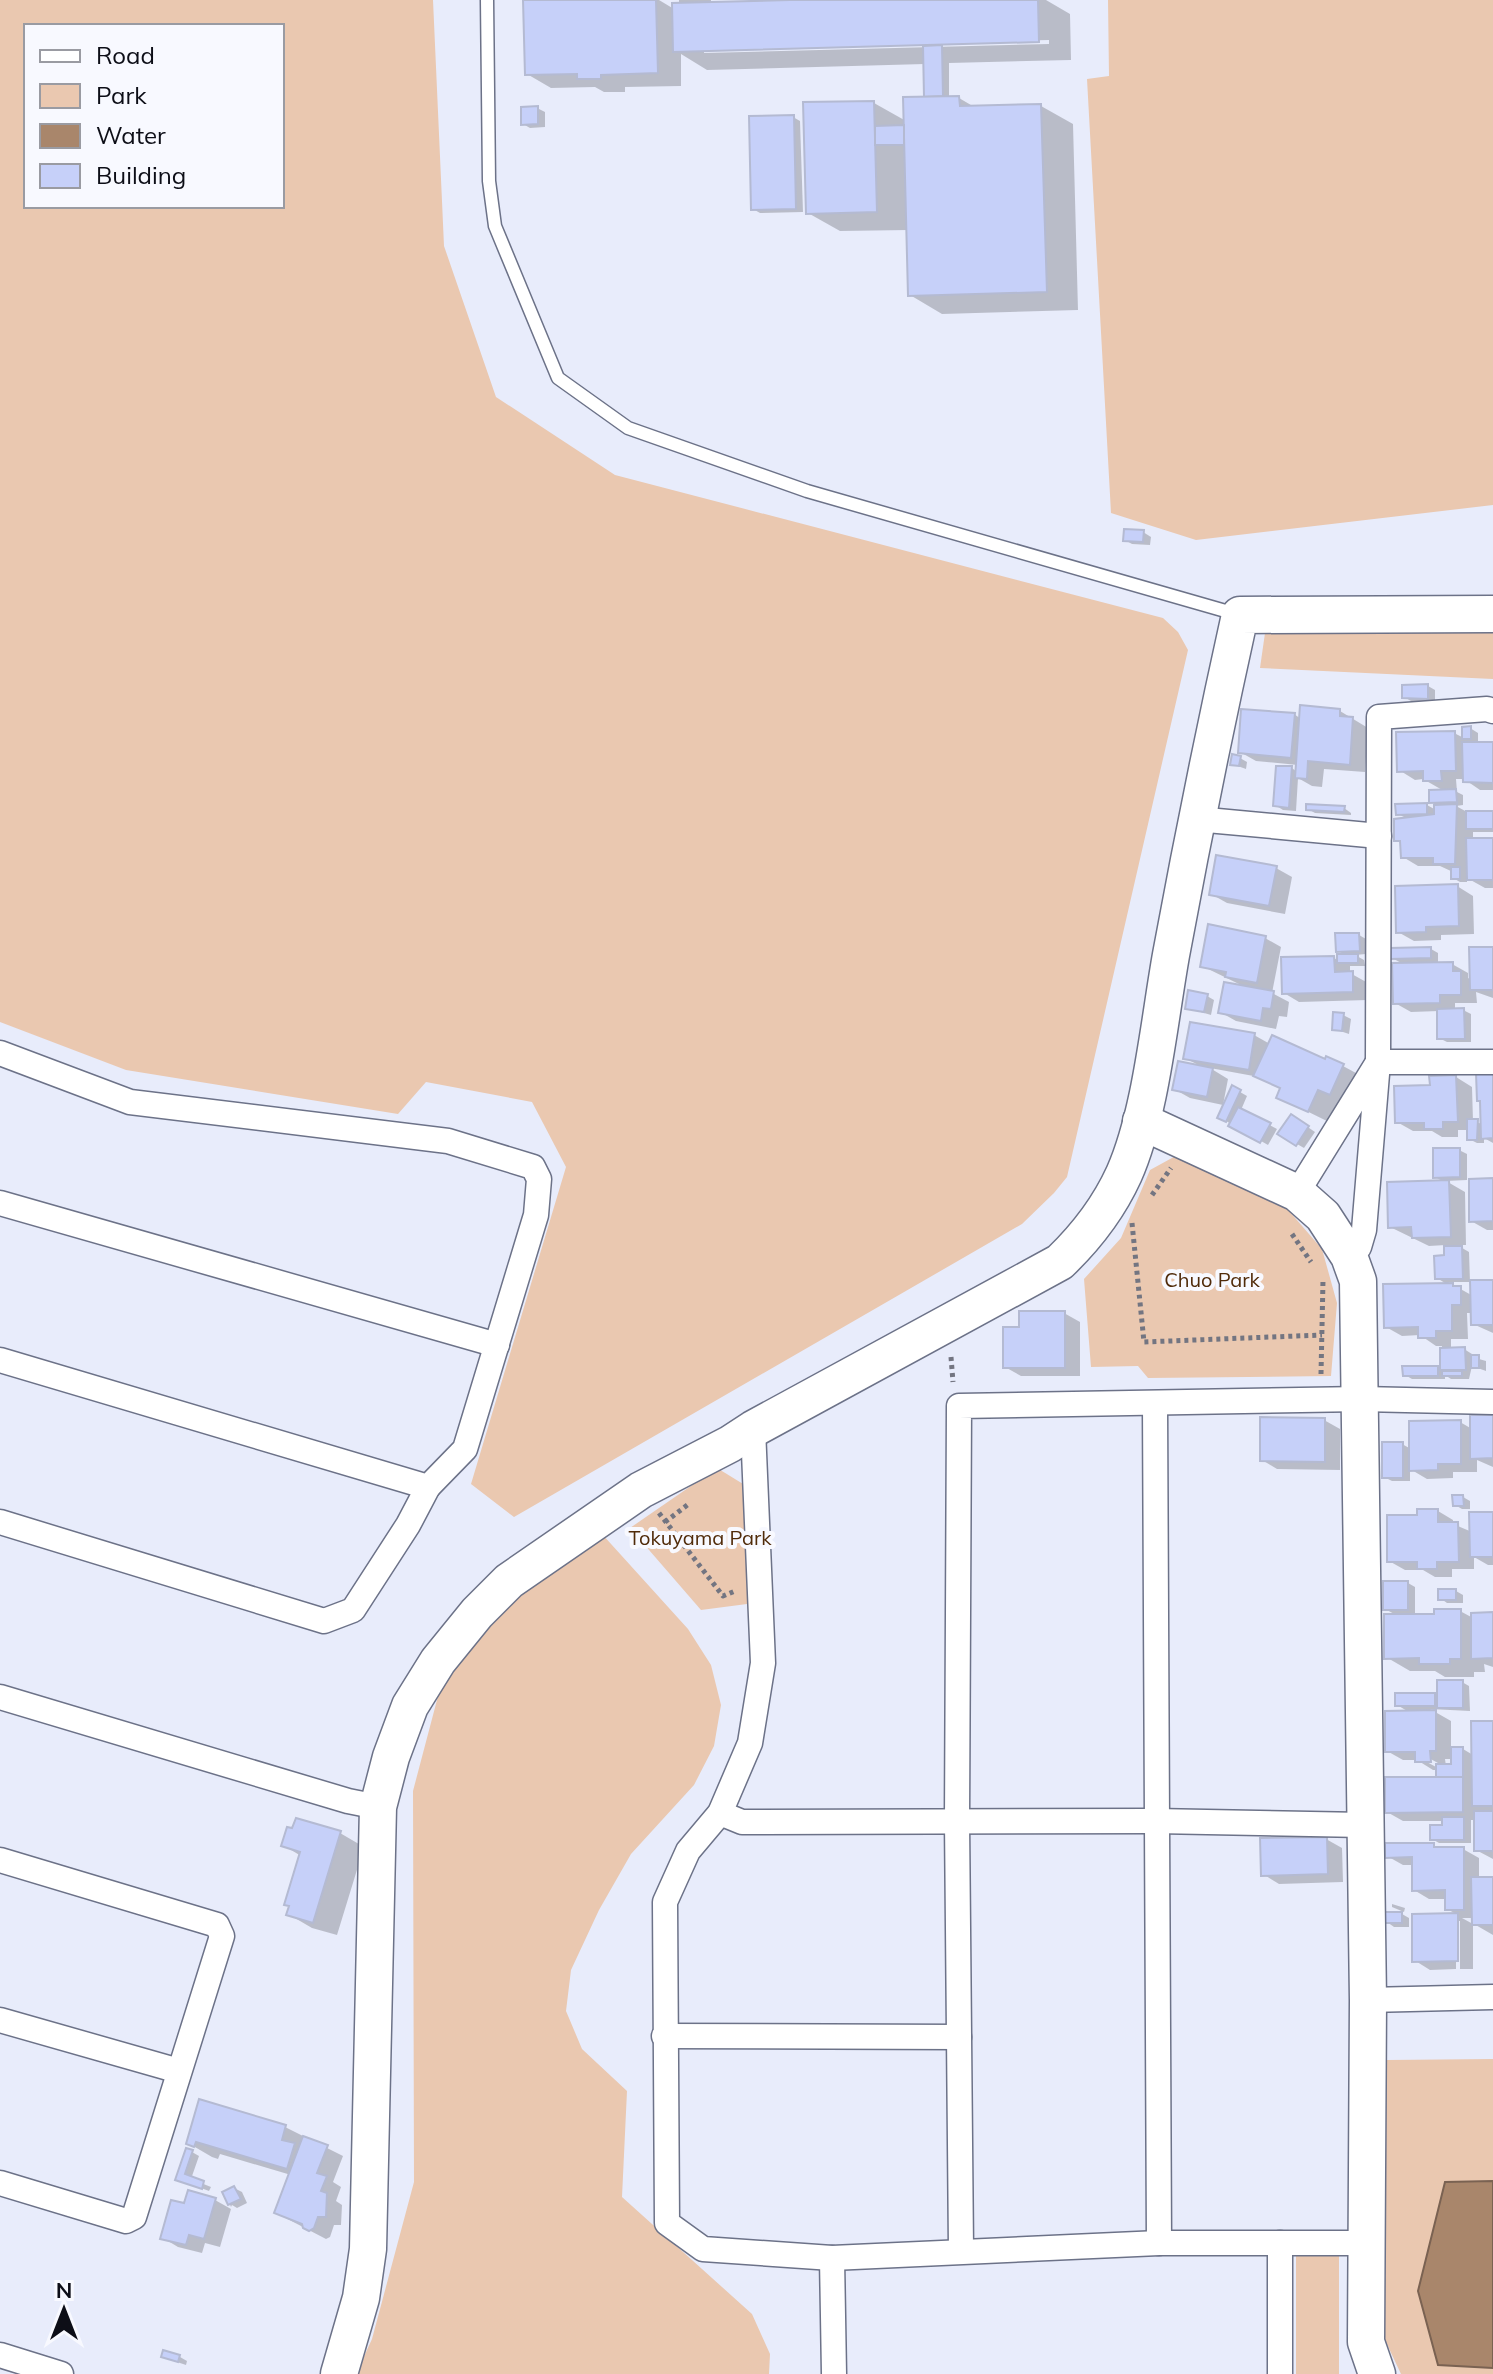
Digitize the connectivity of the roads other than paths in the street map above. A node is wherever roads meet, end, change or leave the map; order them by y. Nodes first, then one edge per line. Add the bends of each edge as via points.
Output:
1 (487, 0) edge
2 (1493, 614) edge
3 (1240, 615) junction
4 (1493, 711) edge
5 (1196, 819) junction
6 (1379, 836) junction
7 (0, 1053) edge
8 (1378, 1062) junction
9 (1493, 1062) edge
10 (1141, 1121) junction
11 (1297, 1193) junction
12 (0, 1203) edge
13 (1336, 1268) junction
14 (497, 1345) junction
15 (0, 1360) edge
16 (1362, 1399) junction
17 (1493, 1402) edge
18 (1155, 1404) junction
19 (753, 1429) junction
20 (428, 1487) junction
21 (0, 1522) edge
22 (0, 1697) edge
23 (378, 1807) junction
24 (720, 1813) junction
25 (957, 1821) junction
26 (1155, 1821) junction
27 (1364, 1825) junction
28 (0, 1860) edge
29 (1493, 1997) edge
30 (1368, 2000) junction
31 (0, 2020) edge
32 (664, 2036) junction
33 (959, 2037) junction
34 (179, 2071) junction
35 (0, 2183) edge
36 (1159, 2243) junction
37 (1280, 2243) junction
38 (1367, 2243) junction
39 (961, 2250) junction
40 (832, 2258) junction
41 (0, 2355) edge
42 (61, 2374) edge
43 (339, 2374) edge
44 (834, 2374) edge
45 (1280, 2374) edge
46 (1377, 2374) edge

1 - 3 lane via 489,181 495,226 558,378 628,428 807,491
2 - 3 street
3 - 5 street
4 - 6 street via 1379,717
5 - 6 street
5 - 10 street
6 - 8 street
7 - 14 street via 130,1102 448,1141 533,1167 539,1179 536,1215
8 - 9 street
8 - 11 street
8 - 13 street via 1364,1230 1359,1247
10 - 11 street
10 - 19 street via 1124,1174 1100,1216 1060,1262
11 - 13 street via 1323,1216
12 - 14 street
13 - 16 street via 1358,1281
14 - 20 street via 465,1449
15 - 20 street
16 - 17 street
16 - 18 street
16 - 27 street
18 - 25 street via 959,1406
18 - 26 street
19 - 23 street via 641,1490 509,1581 477,1613 410,1706
19 - 24 street via 763,1663 750,1743
20 - 21 street via 353,1610 324,1621
22 - 23 street
23 - 43 street via 368,2249 361,2298
24 - 25 street via 742,1822
24 - 32 street via 688,1851 665,1902
25 - 26 street
25 - 33 street
26 - 27 street
26 - 36 street
27 - 30 street
28 - 34 street via 217,1925 222,1936
29 - 30 street
30 - 38 street
31 - 34 street
32 - 33 street
32 - 40 street via 667,2223 703,2249
33 - 39 street
34 - 35 street via 134,2217 126,2221
36 - 37 street
36 - 39 street
37 - 38 street
37 - 45 street
38 - 46 street via 1366,2342
39 - 40 street
40 - 44 street
41 - 42 street

